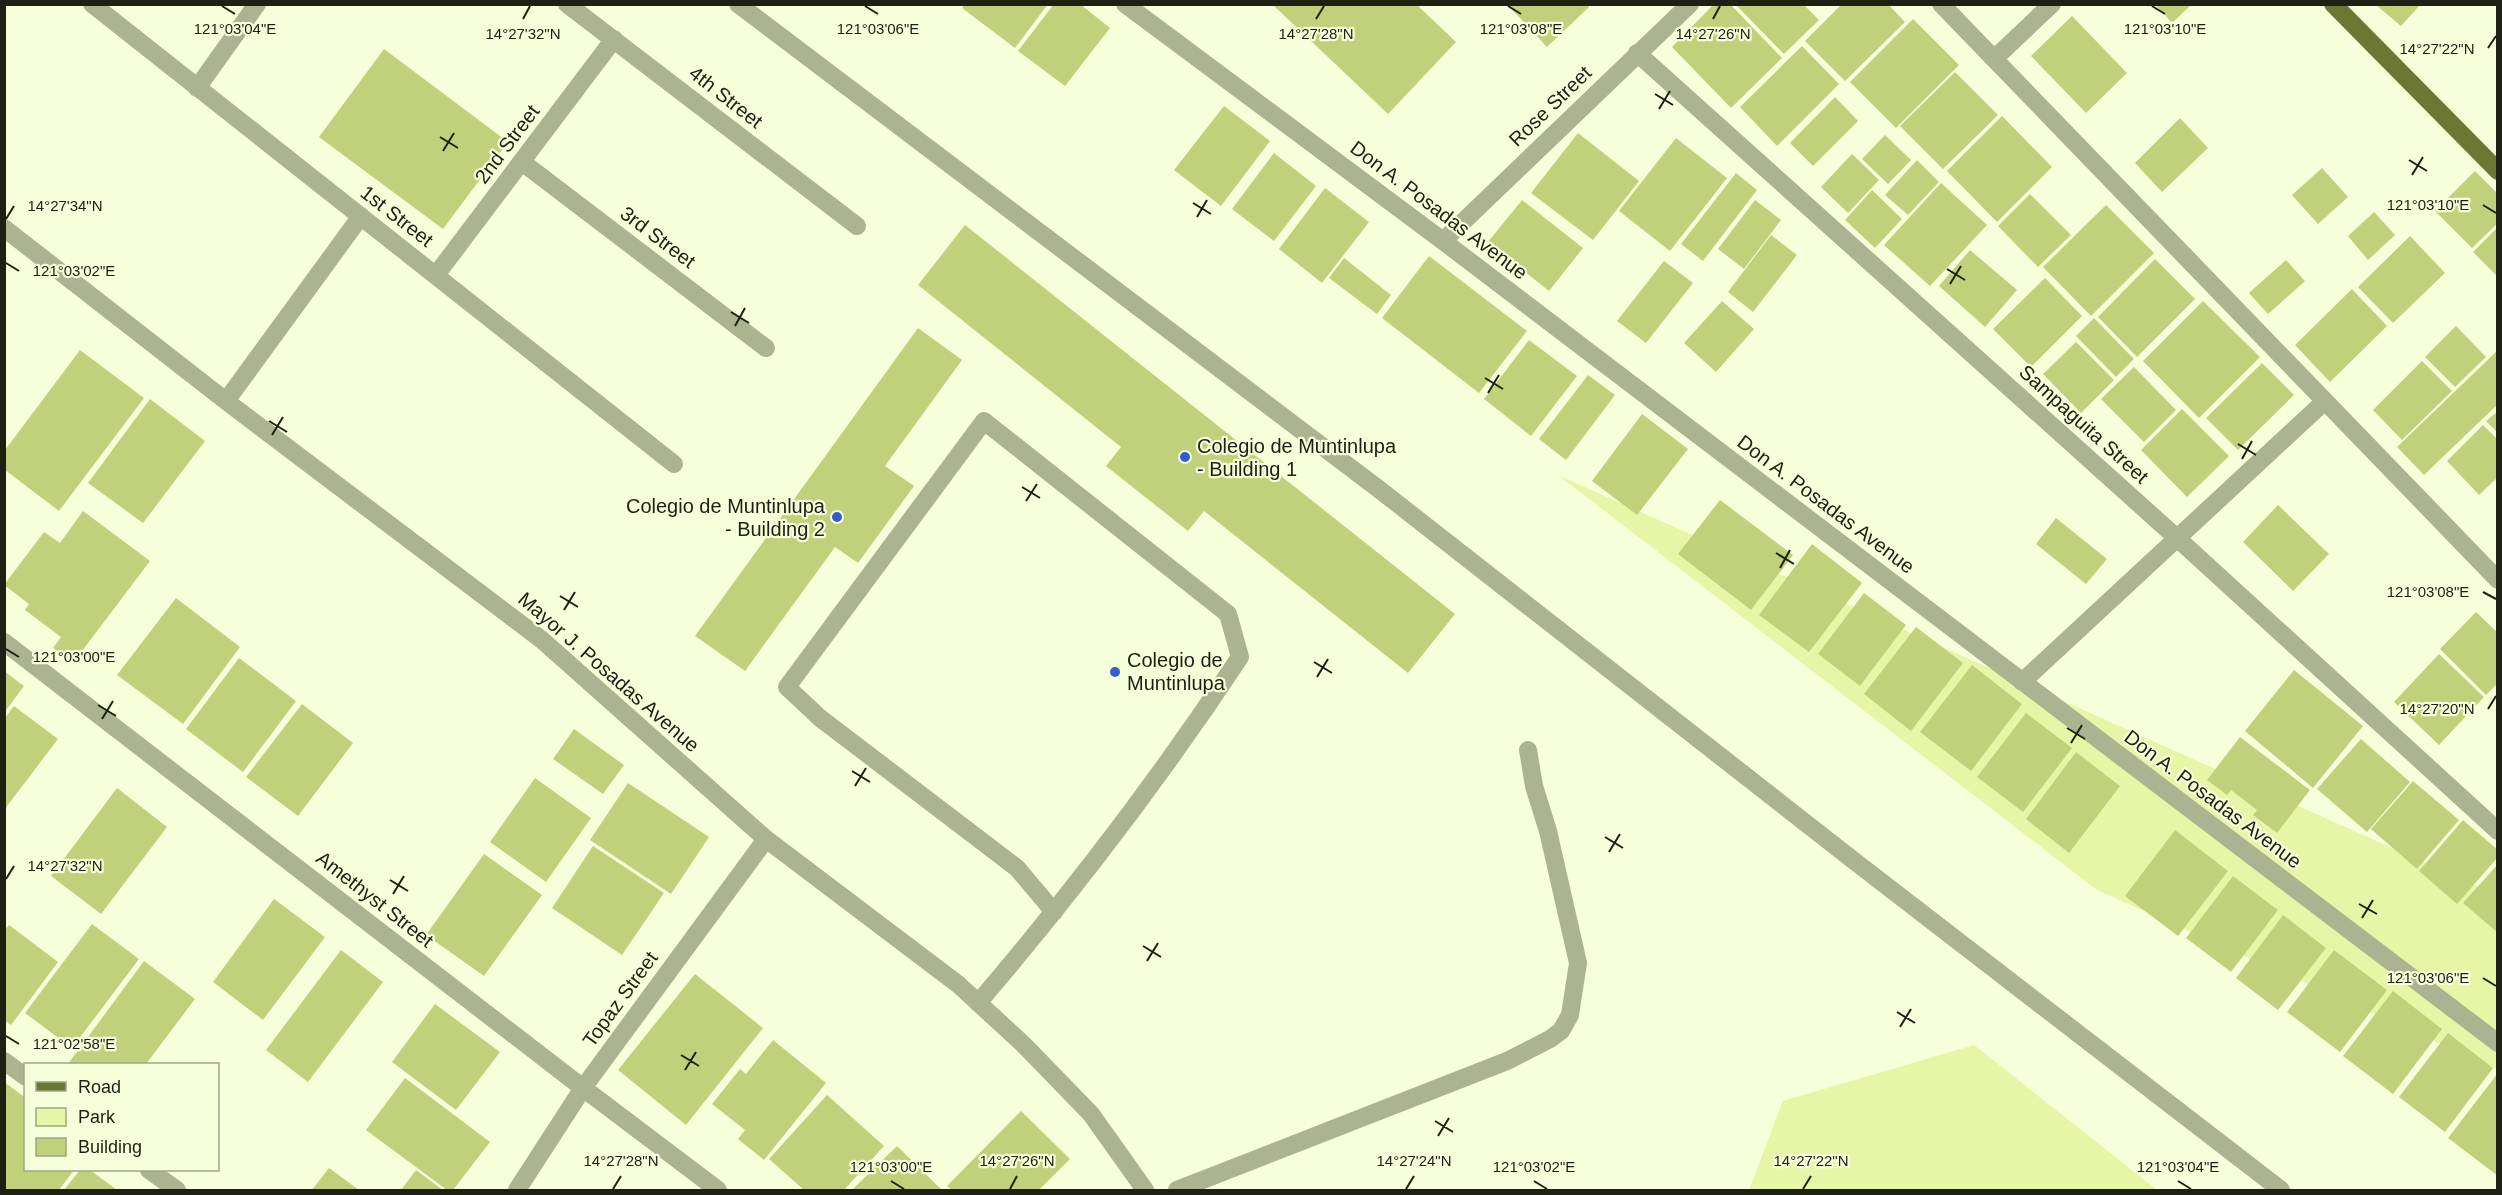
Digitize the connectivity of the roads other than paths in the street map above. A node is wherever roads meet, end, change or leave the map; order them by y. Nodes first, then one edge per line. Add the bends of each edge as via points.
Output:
1 (92, 4) edge
2 (257, 4) edge
3 (567, 4) edge
4 (738, 4) edge
5 (1125, 4) edge
6 (1690, 4) edge
7 (1941, 4) edge
8 (2052, 4) edge
9 (2333, 4) edge
10 (614, 39) junction
11 (1637, 53) junction
12 (1994, 59) junction
13 (197, 88) junction
14 (522, 162) junction
15 (2498, 171) edge
16 (361, 216) junction
17 (856, 226) dead end
18 (4, 228) edge
19 (1443, 240) junction
20 (436, 275) junction
21 (766, 348) dead end
22 (226, 401) junction
23 (2325, 401) junction
24 (674, 464) dead end
25 (2176, 538) junction
26 (2498, 580) edge
27 (4, 642) edge
28 (2022, 682) junction
29 (1528, 750) dead end
30 (2498, 831) edge
31 (766, 839) junction
32 (1054, 912) junction
33 (978, 1004) junction
34 (2498, 1043) edge
35 (4, 1061) edge
36 (24, 1076) edge
37 (583, 1088) junction
38 (150, 1171) edge
39 (177, 1191) edge
40 (518, 1191) edge
41 (718, 1191) edge
42 (1145, 1191) edge
43 (1178, 1191) edge
44 (2280, 1191) edge

1 - 13 street, 1st Street
2 - 13 street
3 - 10 street, 4th Street
4 - 44 street via 1380,490
5 - 19 street, Don A. Posadas Avenue
6 - 11 street, Rose Street
7 - 12 street
8 - 12 street
9 - 15 main road
10 - 14 street, 2nd Street
10 - 17 street, 4th Street
11 - 19 street, Rose Street
11 - 25 street, Sampaguita Street
12 - 23 street
13 - 16 street, 1st Street
14 - 20 street, 2nd Street
14 - 21 street, 3rd Street
16 - 20 street, 1st Street
16 - 22 street
18 - 22 street, Mayor J. Posadas Avenue
19 - 28 street, Don A. Posadas Avenue
20 - 24 street, 1st Street
22 - 31 street, Mayor J. Posadas Avenue via 542,640
23 - 25 street
23 - 26 street
25 - 28 street
25 - 30 street, Sampaguita Street
27 - 37 street, Amethyst Street
28 - 34 street, Don A. Posadas Avenue
29 - 43 street via 1578,963 1570,1015 1561,1031 1507,1061
31 - 33 street, Mayor J. Posadas Avenue via 959,985
31 - 37 street, Topaz Street
32 - 32 street via 1188,735 1240,657 1228,614 984,421 787,687 820,718 1017,868
32 - 33 street
33 - 42 street, Mayor J. Posadas Avenue via 1091,1114
35 - 36 street
37 - 40 street, Topaz Street
37 - 41 street, Amethyst Street
38 - 39 street

